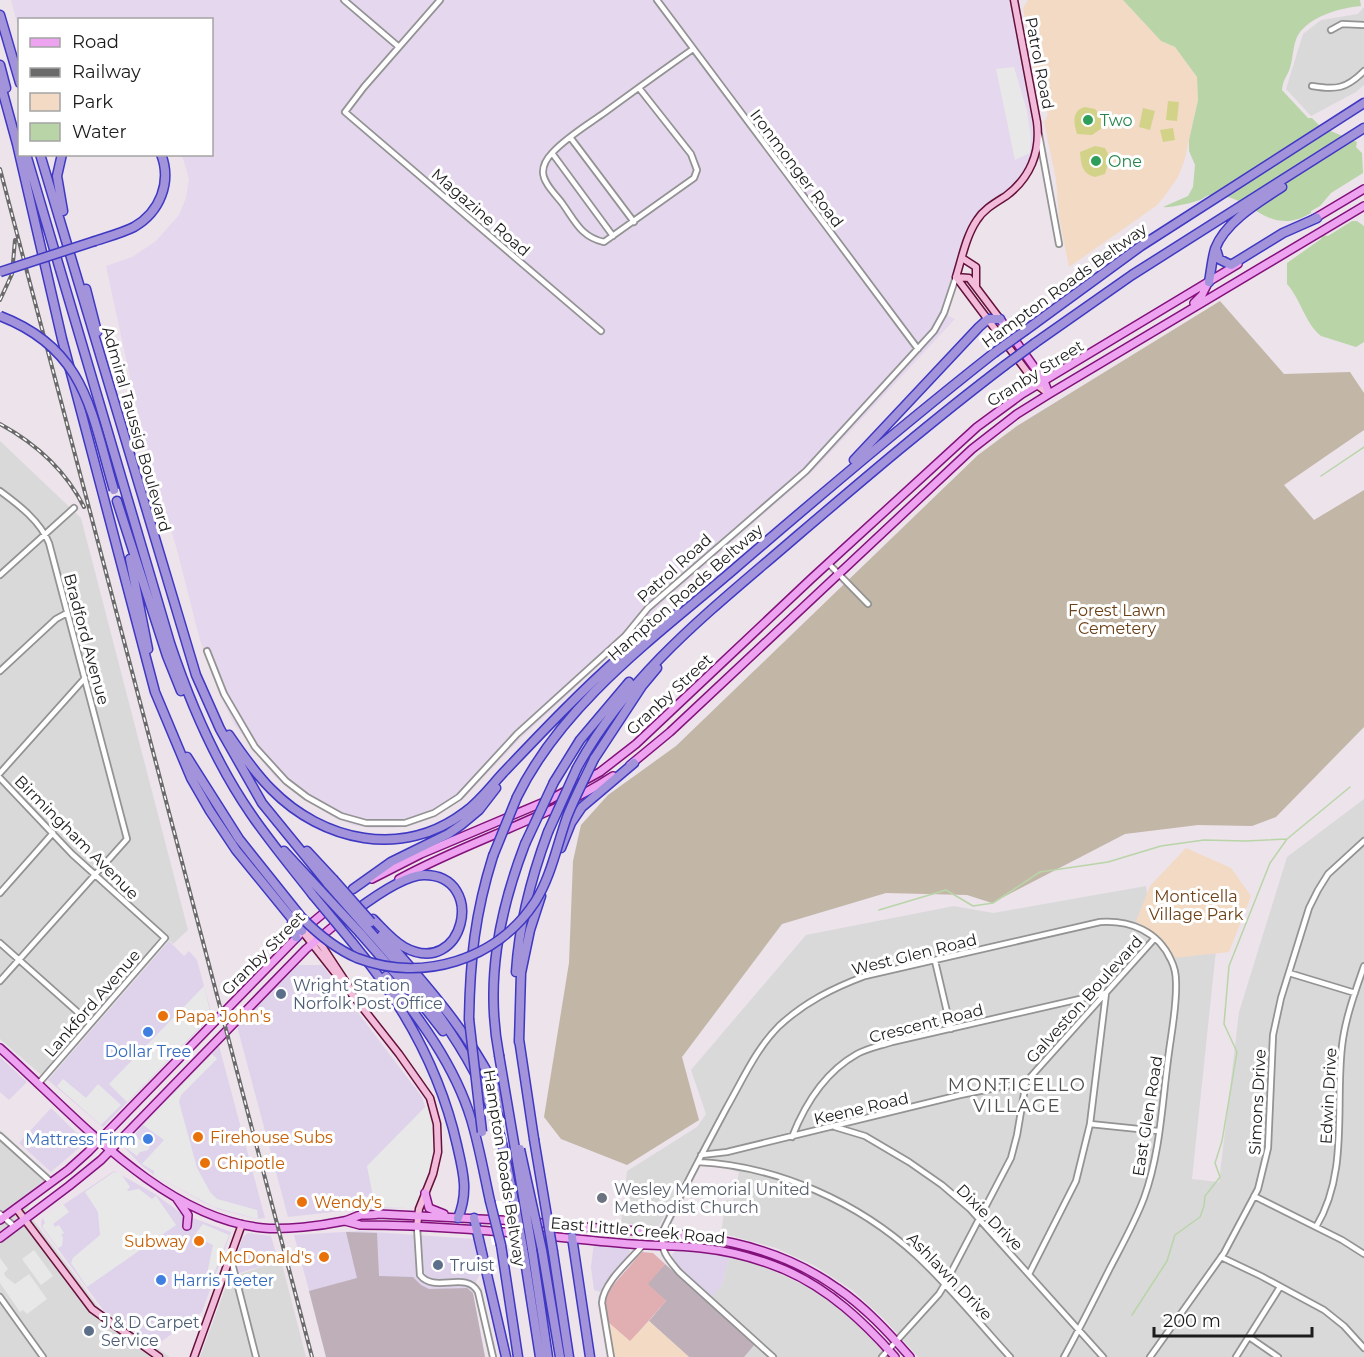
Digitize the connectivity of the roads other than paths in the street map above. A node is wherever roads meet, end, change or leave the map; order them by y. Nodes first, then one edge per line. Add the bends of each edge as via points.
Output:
1 (344, 0) edge
2 (440, 0) edge
3 (657, 0) edge
4 (1014, 0) edge
5 (0, 15) edge
6 (1364, 26) edge
7 (1331, 30) dead end
8 (399, 47) junction
9 (693, 48) junction
10 (0, 65) edge
11 (1364, 71) edge
12 (18, 76) edge
13 (0, 82) edge
14 (1312, 86) dead end
15 (639, 88) junction
16 (1364, 103) edge
17 (18, 126) edge
18 (1364, 128) edge
19 (1039, 132) junction
20 (570, 137) junction
21 (1342, 142) junction
22 (18, 148) edge
23 (552, 153) junction
24 (20, 156) edge
25 (27, 156) edge
26 (41, 156) edge
27 (62, 156) edge
28 (162, 156) edge
29 (1364, 189) edge
30 (1364, 206) edge
31 (1317, 218) junction
32 (634, 222) junction
33 (614, 236) junction
34 (1059, 244) dead end
35 (1216, 248) junction
36 (962, 258) junction
37 (0, 272) edge
38 (956, 277) junction
39 (1209, 282) junction
40 (976, 287) junction
41 (1186, 312) junction
42 (0, 316) edge
43 (1000, 319) junction
44 (988, 320) junction
45 (601, 331) dead end
46 (918, 349) junction
47 (102, 362) junction
48 (1044, 381) junction
49 (1037, 385) junction
50 (1049, 394) junction
51 (0, 491) edge
52 (117, 501) junction
53 (74, 508) dead end
54 (794, 518) junction
55 (44, 533) junction
56 (828, 563) junction
57 (839, 573) junction
58 (0, 575) edge
59 (694, 604) junction
60 (868, 604) dead end
61 (710, 611) junction
62 (68, 613) junction
63 (688, 630) junction
64 (207, 651) dead end
65 (0, 671) edge
66 (85, 678) junction
67 (211, 711) junction
68 (166, 716) junction
69 (208, 740) junction
70 (177, 741) junction
71 (513, 763) junction
72 (634, 763) junction
73 (0, 773) edge
74 (0, 778) edge
75 (53, 833) junction
76 (1364, 842) edge
77 (95, 875) junction
78 (324, 887) junction
79 (352, 889) junction
80 (0, 893) edge
81 (334, 923) junction
82 (363, 930) junction
83 (301, 932) junction
84 (165, 938) joint
85 (1155, 938) junction
86 (314, 942) junction
87 (0, 943) edge
88 (20, 959) junction
89 (935, 961) junction
90 (1364, 966) edge
91 (1289, 974) junction
92 (0, 981) edge
93 (1106, 993) junction
94 (1355, 993) junction
95 (90, 1023) junction
96 (951, 1029) junction
97 (519, 1042) junction
98 (0, 1048) edge
99 (1026, 1082) junction
100 (39, 1083) junction
101 (1090, 1124) junction
102 (835, 1127) junction
103 (1158, 1131) junction
104 (0, 1136) edge
105 (792, 1137) junction
106 (100, 1140) junction
107 (111, 1149) junction
108 (701, 1155) junction
109 (698, 1162) junction
110 (51, 1182) junction
111 (425, 1193) junction
112 (1254, 1196) junction
113 (176, 1197) junction
114 (492, 1201) junction
115 (16, 1208) junction
116 (418, 1216) junction
117 (1, 1217) edge
118 (458, 1218) junction
119 (474, 1218) junction
120 (979, 1218) junction
121 (25, 1220) junction
122 (345, 1221) junction
123 (242, 1224) junction
124 (562, 1225) junction
125 (187, 1226) dead end
126 (15, 1227) junction
127 (417, 1227) junction
128 (1316, 1227) junction
129 (476, 1230) junction
130 (662, 1233) junction
131 (572, 1237) junction
132 (0, 1238) edge
133 (643, 1245) junction
134 (661, 1246) junction
135 (527, 1248) junction
136 (1364, 1254) edge
137 (230, 1256) junction
138 (1221, 1257) junction
139 (1029, 1274) junction
140 (945, 1284) junction
141 (1280, 1287) junction
142 (0, 1297) edge
143 (1078, 1329) junction
144 (1249, 1337) junction
145 (896, 1342) junction
146 (1364, 1348) edge
147 (889, 1350) junction
148 (43, 1357) edge
149 (159, 1357) edge
150 (194, 1357) edge
151 (256, 1357) edge
152 (493, 1357) edge
153 (506, 1357) edge
154 (518, 1357) edge
155 (540, 1357) edge
156 (548, 1357) edge
157 (560, 1357) edge
158 (569, 1357) edge
159 (590, 1357) edge
160 (610, 1357) edge
161 (773, 1357) edge
162 (882, 1357) edge
163 (895, 1357) edge
164 (910, 1357) edge
165 (1010, 1357) edge
166 (1064, 1357) edge
167 (1103, 1357) edge
168 (1150, 1357) edge
169 (1236, 1357) edge
170 (1278, 1357) edge

1 - 8 street
2 - 8 street
3 - 9 street, Ironmonger Road
4 - 19 street, Patrol Road
5 - 12 highway
6 - 7 street via 1342,24
8 - 45 street, Magazine Road via 345,111
9 - 15 street
9 - 46 street, Ironmonger Road
10 - 17 highway
11 - 14 street via 1354,82 1332,89
13 - 22 highway
15 - 20 street
15 - 32 street via 691,154 697,170 694,178
16 - 54 highway, Hampton Roads Beltway, bridge via 1141,246 994,353
18 - 21 highway, Hampton Roads Beltway
19 - 34 street, Patrol Road
19 - 36 street, Patrol Road via 1037,152 1026,176 981,214
20 - 23 street
20 - 32 street
21 - 35 highway via 1235,220
21 - 61 highway, Hampton Roads Beltway, bridge via 1132,275 1004,366 903,446
23 - 33 street
23 - 33 street via 543,173 582,230 592,239 604,242
24 - 68 highway via 62,339 137,627 155,692
25 - 69 highway via 170,643
26 - 47 highway, Admiral Taussig Boulevard
27 - 47 highway via 57,176 60,202 96,322
28 - 37 highway, bridge via 164,188 156,207 135,226
29 - 31 main road, Granby Street
30 - 41 main road, Granby Street
31 - 35 highway via 1283,233 1231,265 1219,259
31 - 39 main road, Granby Street
32 - 33 street
35 - 39 highway
36 - 38 street, Patrol Road
36 - 40 street via 976,267
38 - 40 street via 968,277
38 - 44 street
38 - 46 street, Patrol Road via 943,316
39 - 41 main road
39 - 48 main road, Granby Street
40 - 43 street
41 - 50 main road, Granby Street
42 - 52 highway, bridge via 42,338 76,376 88,401
43 - 44 highway
43 - 48 main road
44 - 49 street
44 - 54 highway
46 - 64 street, Patrol Road via 806,471 648,608 624,636 517,734 459,797 434,813 405,823 366,823 340,816 307,797 286,781 255,747 224,694
47 - 67 highway, Admiral Taussig Boulevard via 189,656
48 - 49 main road, Granby Street
48 - 50 main road
49 - 50 street
49 - 56 main road, Granby Street via 977,427
50 - 57 main road, Granby Street via 987,437
51 - 55 street, Bradford Avenue
52 - 68 highway via 151,665
52 - 69 highway via 167,656 188,708
53 - 55 street
54 - 59 highway, Hampton Roads Beltway
55 - 58 street
55 - 62 street, Bradford Avenue
56 - 57 street
56 - 79 main road, Granby Street via 636,744 600,772 551,799 421,854
57 - 60 street
57 - 72 main road, Granby Street
59 - 71 highway via 660,622 616,660
59 - 114 highway, Hampton Roads Beltway, bridge via 583,704 544,752 526,777 493,856 473,939 469,1019
61 - 63 highway, Hampton Roads Beltway
61 - 70 highway, bridge via 642,686 594,759 534,903 515,927 482,951 438,966 392,967 373,963 347,953 317,933 239,839
62 - 65 street via 56,619
62 - 66 street, Bradford Avenue
63 - 97 highway, Hampton Roads Beltway, bridge via 617,706 577,768 548,832 531,882 518,947
63 - 135 highway, bridge via 652,658 596,719 554,782 511,882 494,971 493,1024
66 - 73 street
66 - 77 street, Bradford Avenue via 127,839
67 - 71 highway via 279,797 311,820 355,837 390,839 428,832 466,811
67 - 78 highway via 250,781
68 - 70 highway
69 - 78 highway via 262,830
70 - 83 highway via 191,778 220,827
71 - 79 highway via 469,819
72 - 81 main road, Granby Street via 580,795 425,864
72 - 97 highway via 588,800 571,823 537,906 525,947
74 - 75 street, Birmingham Avenue
75 - 77 street, Birmingham Avenue
75 - 80 street
76 - 91 street, Simons Drive via 1328,874 1318,890
77 - 84 street, Birmingham Avenue
77 - 88 street
78 - 81 highway, bridge
78 - 82 highway, bridge
78 - 82 highway, bridge via 358,907
79 - 83 main road, Granby Street
81 - 82 highway, bridge
81 - 82 highway via 418,876 434,876 451,886 463,910 457,936 447,946 431,952 404,946 387,934
81 - 86 main road, Granby Street
82 - 114 highway via 455,1080 471,1120
82 - 118 highway via 387,988 410,1023 440,1088 465,1181
82 - 135 highway, bridge via 472,1068 496,1122
82 - 157 highway, bridge via 443,1005 496,1090 520,1149
83 - 86 street
83 - 106 main road, Granby Street
84 - 95 street, Lankford Avenue
85 - 89 street, West Glen Road via 1131,924 1100,922
85 - 93 street, Galveston Boulevard
85 - 103 street, East Glen Road via 1170,958 1176,984
86 - 107 main road, Granby Street
86 - 111 street via 430,1098 438,1142 436,1163
87 - 88 street
88 - 92 street
88 - 95 street
89 - 96 street
89 - 108 street, West Glen Road via 837,986 790,1017 758,1052
90 - 94 street, Edwin Drive
91 - 94 street
91 - 112 street, Simons Drive via 1273,1035 1267,1159
93 - 96 street, Crescent Road
93 - 99 street, Galveston Boulevard
93 - 101 street
94 - 128 street, Edwin Drive via 1342,1044 1336,1172 1328,1204
95 - 100 street, Lankford Avenue
96 - 105 street, Crescent Road via 881,1045 848,1060 822,1083
97 - 158 highway, Hampton Roads Beltway, bridge
98 - 100 main road, East Little Creek Road
99 - 102 street, Keene Road
99 - 120 street, Galveston Boulevard via 1014,1148
100 - 106 main road, East Little Creek Road
101 - 103 street
101 - 139 street via 1076,1181
102 - 105 street, Keene Road
102 - 120 street, Dixie Drive via 865,1136 909,1162
103 - 143 street, East Glen Road via 1143,1200
104 - 110 street
105 - 108 street, Keene Road
106 - 107 main road, East Little Creek Road
106 - 110 main road, Granby Street
107 - 113 main road, East Little Creek Road via 142,1177
107 - 121 main road, Granby Street
108 - 109 street, West Glen Road
109 - 130 street, West Glen Road
109 - 140 street, Ashlawn Drive via 759,1171 840,1202 896,1238
110 - 115 main road, Granby Street
111 - 116 street
111 - 118 main road via 429,1209
112 - 128 street
112 - 138 street, Simons Drive
113 - 123 main road, East Little Creek Road
113 - 125 main road via 188,1213
114 - 154 highway, Hampton Roads Beltway, bridge
115 - 117 main road, Granby Street
115 - 121 street
116 - 118 main road, East Little Creek Road
116 - 122 main road, East Little Creek Road via 359,1215
116 - 127 street
117 - 126 street
118 - 119 main road, East Little Creek Road
119 - 124 main road, East Little Creek Road
119 - 129 highway
120 - 139 street, Dixie Drive
120 - 140 street, Galveston Boulevard
121 - 126 main road, Granby Street
121 - 149 street via 92,1309
122 - 123 main road, East Little Creek Road via 278,1228
122 - 127 main road, East Little Creek Road
123 - 137 street
124 - 130 main road, East Little Creek Road
124 - 131 main road
126 - 132 main road, Granby Street
127 - 129 main road, East Little Creek Road
127 - 152 street via 420,1275 429,1282 468,1282 475,1286
128 - 136 street
129 - 131 main road, East Little Creek Road
129 - 153 highway
130 - 134 street
130 - 145 main road, East Little Creek Road via 735,1242 789,1260 852,1299
131 - 133 main road, East Little Creek Road
131 - 159 highway
133 - 134 main road, East Little Creek Road
133 - 160 street via 603,1295
134 - 147 main road, East Little Creek Road via 728,1252 787,1271 847,1308
134 - 161 street via 679,1272
135 - 155 highway
135 - 156 highway
137 - 150 street
137 - 151 street
138 - 141 street
138 - 168 street, Simons Drive
139 - 143 street, Dixie Drive
140 - 145 street, Galveston Boulevard
140 - 165 street, Ashlawn Drive
141 - 144 street
141 - 146 street via 1330,1314
142 - 148 street
143 - 166 street, East Glen Road
143 - 167 street, Dixie Drive
144 - 169 street
144 - 170 street
145 - 147 street, Galveston Boulevard
145 - 164 main road, East Little Creek Road
147 - 162 street, Galveston Boulevard
147 - 163 main road, East Little Creek Road

